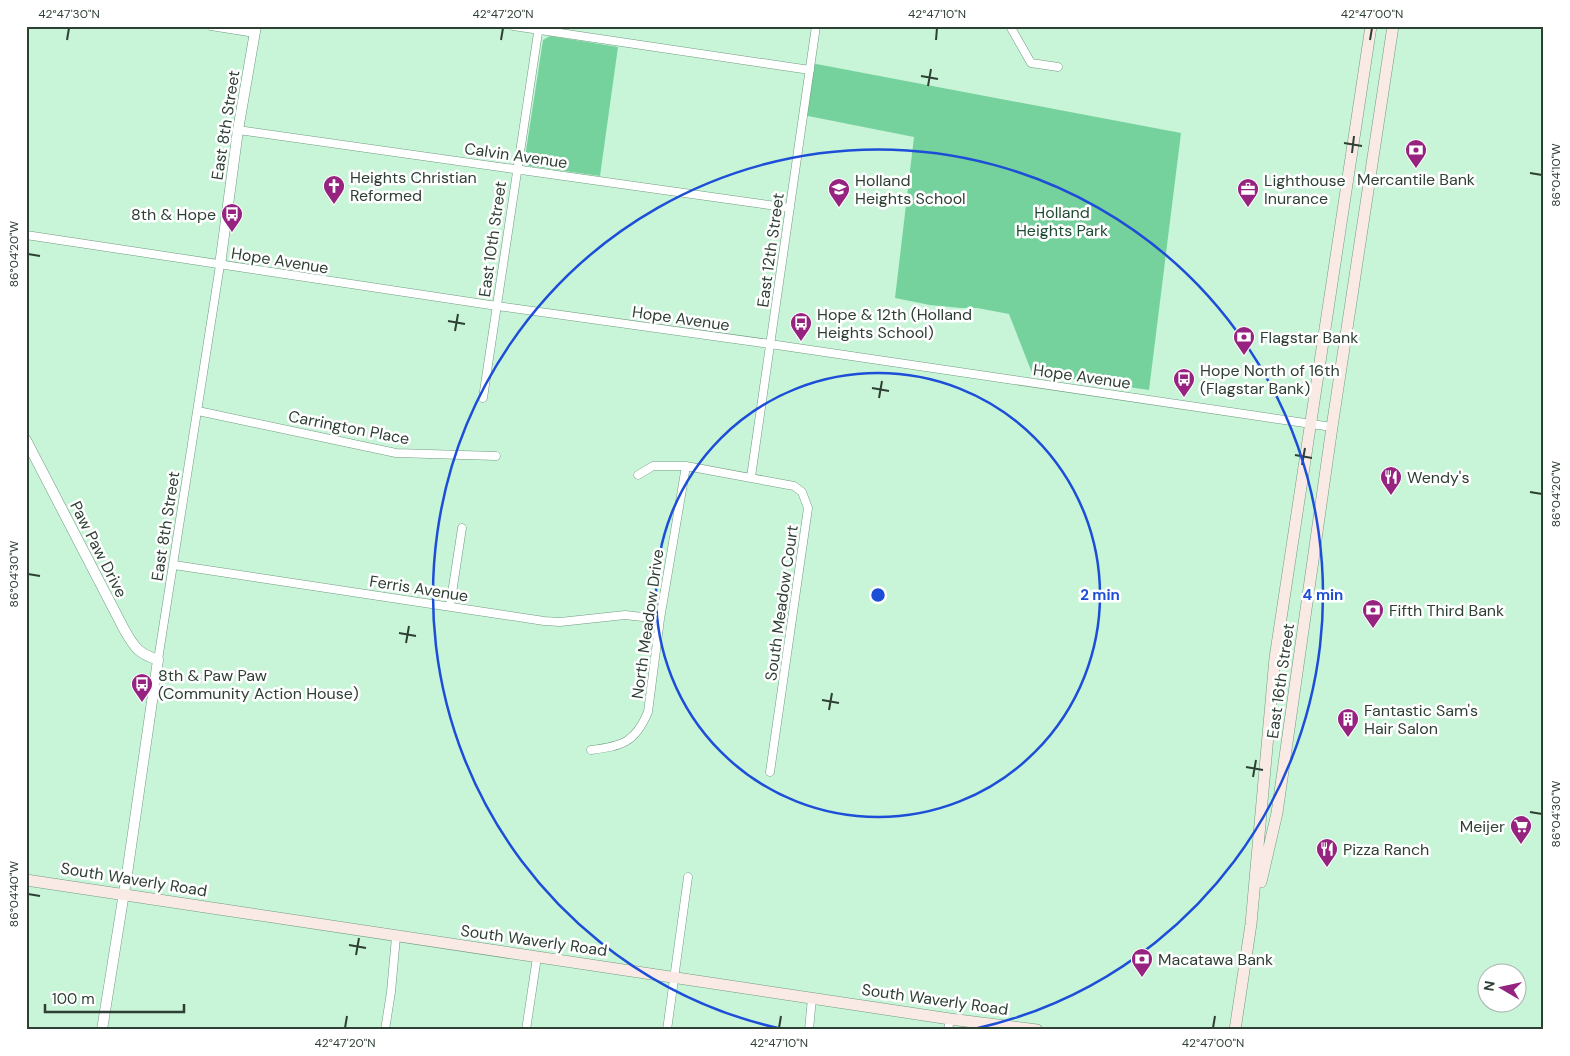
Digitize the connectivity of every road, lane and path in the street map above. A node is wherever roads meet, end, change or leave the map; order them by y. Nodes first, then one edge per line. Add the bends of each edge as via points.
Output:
1 (211, 26) edge
2 (513, 26) edge
3 (816, 26) edge
4 (1010, 26) edge
5 (1371, 26) edge
6 (1393, 26) edge
7 (539, 28) edge
8 (255, 30) edge
9 (1058, 67) dead end
10 (810, 70) junction
11 (238, 130) junction
12 (517, 168) junction
13 (790, 208) junction
14 (26, 235) edge
15 (220, 265) junction
16 (496, 306) junction
17 (770, 344) junction
18 (483, 398) dead end
19 (198, 411) junction
20 (1311, 424) junction
21 (1332, 427) junction
22 (26, 440) edge
23 (496, 456) dead end
24 (686, 466) junction
25 (638, 474) dead end
26 (751, 477) junction
27 (462, 528) dead end
28 (174, 565) junction
29 (450, 606) junction
30 (660, 619) junction
31 (158, 660) junction
32 (591, 750) dead end
33 (770, 772) dead end
34 (688, 877) dead end
35 (26, 880) edge
36 (124, 894) junction
37 (1252, 924) junction
38 (396, 936) junction
39 (537, 957) junction
40 (674, 977) junction
41 (812, 998) junction
42 (949, 1024) edge
43 (102, 1030) edge
44 (385, 1030) edge
45 (526, 1030) edge
46 (667, 1030) edge
47 (809, 1030) edge
48 (1037, 1030) edge
49 (1234, 1030) edge

1 - 8 street
2 - 7 street
3 - 10 street, East 12th Street
4 - 9 street via 1031,63
5 - 20 main road, East 16th Street
6 - 21 main road, East 16th Street
7 - 10 street
7 - 12 street, East 10th Street
8 - 11 street, East 8th Street
10 - 13 street, East 12th Street
11 - 12 street, Calvin Avenue
11 - 15 street, East 8th Street
12 - 13 street, Calvin Avenue
12 - 16 street, East 10th Street
13 - 17 street, East 12th Street
14 - 15 street, Hope Avenue
15 - 16 street, Hope Avenue
15 - 19 street, East 8th Street
16 - 17 street, Hope Avenue
16 - 18 street, East 10th Street
17 - 20 street, Hope Avenue
17 - 26 street, East 12th Street
19 - 23 street, Carrington Place via 396,453
19 - 28 street, East 8th Street
20 - 21 street, Hope Avenue
20 - 37 main road, East 16th Street via 1275,658
21 - 37 main road, East 16th Street via 1277,813
22 - 31 street, Paw Paw Drive via 125,631 136,648
24 - 25 street, South Meadow Court via 653,466
24 - 26 street, South Meadow Court
24 - 30 street, North Meadow Drive
26 - 33 street, South Meadow Court via 794,486 802,492 808,508
27 - 29 street
28 - 29 street, Ferris Avenue
28 - 31 street, East 8th Street
29 - 30 street, Ferris Avenue via 560,622 625,615
30 - 32 street, North Meadow Drive via 648,712 642,726 620,745
31 - 36 street, East 8th Street
34 - 40 street
35 - 36 main road, South Waverly Road
36 - 38 main road, South Waverly Road
36 - 43 street, East 8th Street
37 - 49 main road, East 16th Street
38 - 39 main road, South Waverly Road
38 - 44 street
39 - 40 main road, South Waverly Road
39 - 45 street
40 - 41 main road, South Waverly Road
40 - 46 street
41 - 42 main road, South Waverly Road
41 - 47 street
42 - 48 main road, South Waverly Road

